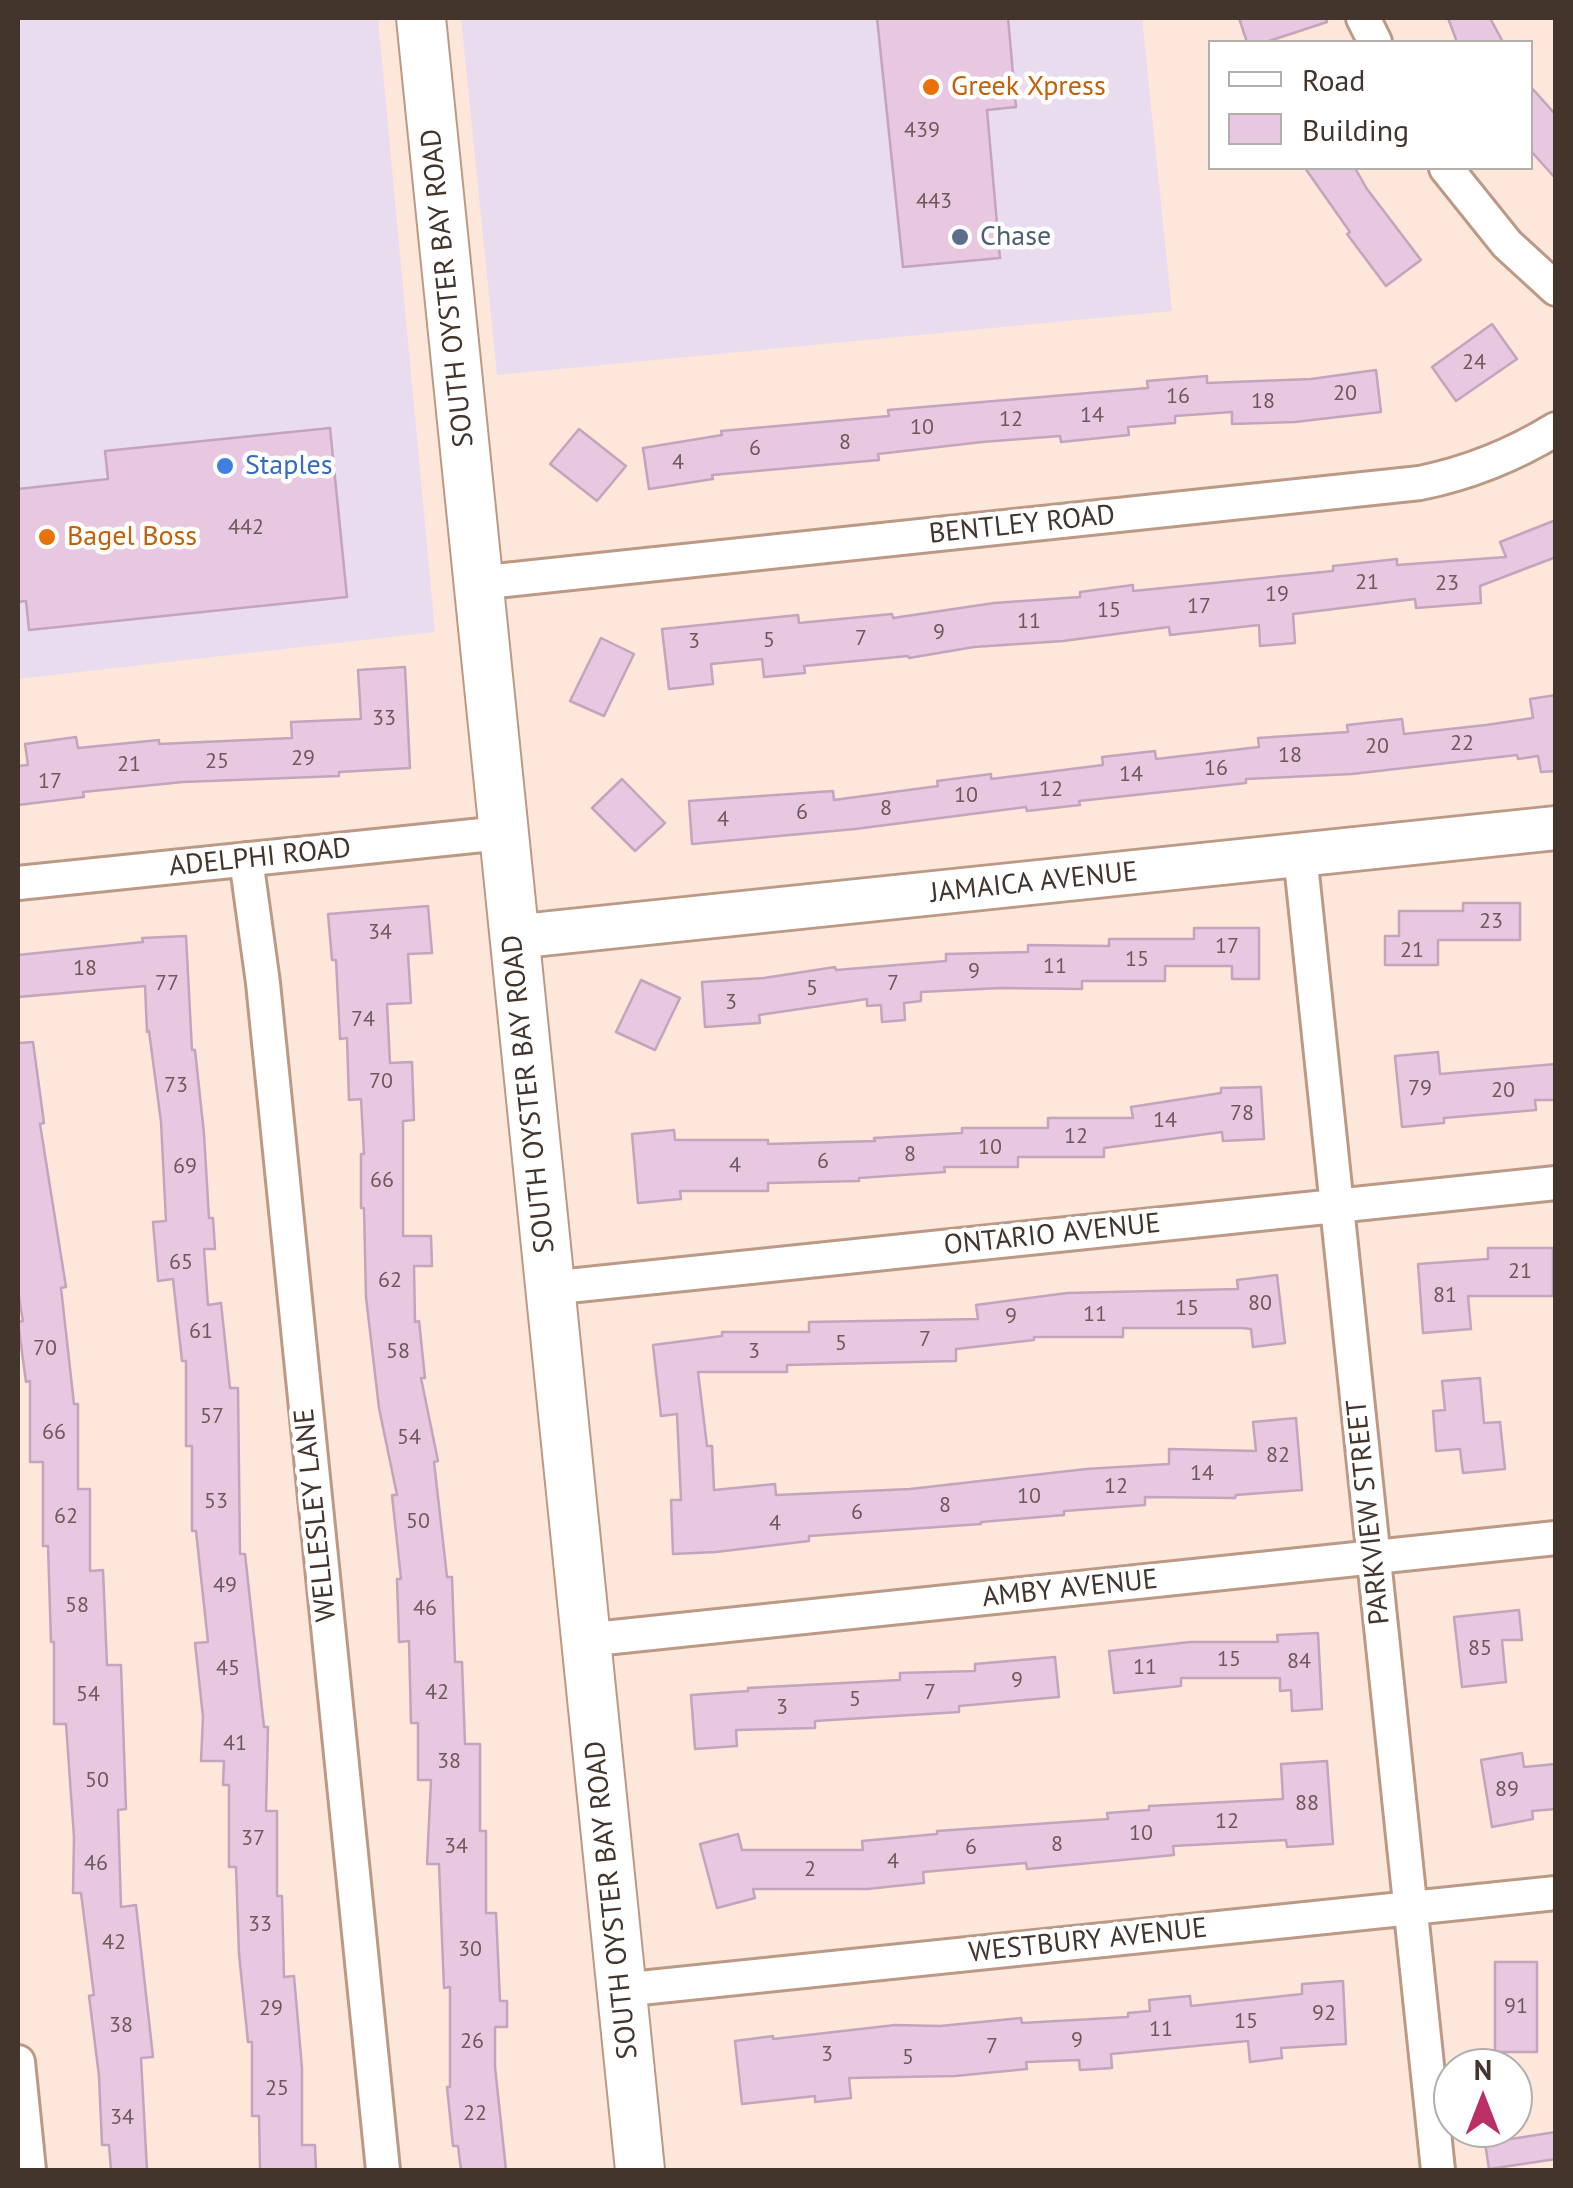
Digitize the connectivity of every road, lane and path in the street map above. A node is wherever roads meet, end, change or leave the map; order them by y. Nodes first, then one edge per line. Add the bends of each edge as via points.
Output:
1 (421, 18) edge
2 (1448, 170) edge
3 (1556, 289) edge
4 (1556, 429) edge
5 (477, 583) junction
6 (1556, 828) edge
7 (502, 833) junction
8 (1300, 854) junction
9 (246, 859) junction
10 (18, 884) edge
11 (513, 937) junction
12 (1556, 1183) edge
13 (1337, 1206) junction
14 (549, 1288) junction
15 (1556, 1538) edge
16 (1374, 1557) junction
17 (585, 1640) junction
18 (1556, 1892) edge
19 (1411, 1908) junction
20 (621, 1990) junction
21 (18, 2062) edge
22 (29, 2170) edge
23 (382, 2170) edge
24 (640, 2170) edge
25 (1438, 2170) edge

1 - 5 main road, SOUTH OYSTER BAY ROAD
2 - 3 street via 1507,244
4 - 5 street, BENTLEY ROAD via 1465,474 1420,484
5 - 7 main road, SOUTH OYSTER BAY ROAD
6 - 8 street, JAMAICA AVENUE
7 - 9 street, ADELPHI ROAD
7 - 11 main road, SOUTH OYSTER BAY ROAD
8 - 11 street, JAMAICA AVENUE
8 - 13 street, PARKVIEW STREET
9 - 10 street, ADELPHI ROAD
9 - 23 street, WELLESLEY LANE
11 - 14 main road, SOUTH OYSTER BAY ROAD
12 - 13 street, ONTARIO AVENUE
13 - 14 street, ONTARIO AVENUE
13 - 16 street, PARKVIEW STREET
14 - 17 main road, SOUTH OYSTER BAY ROAD
15 - 16 street, AMBY AVENUE
16 - 17 street, AMBY AVENUE
16 - 19 street, PARKVIEW STREET
17 - 20 main road, SOUTH OYSTER BAY ROAD
18 - 19 street, WESTBURY AVENUE
19 - 20 street, WESTBURY AVENUE
19 - 25 street, PARKVIEW STREET
20 - 24 main road, SOUTH OYSTER BAY ROAD
21 - 22 street

